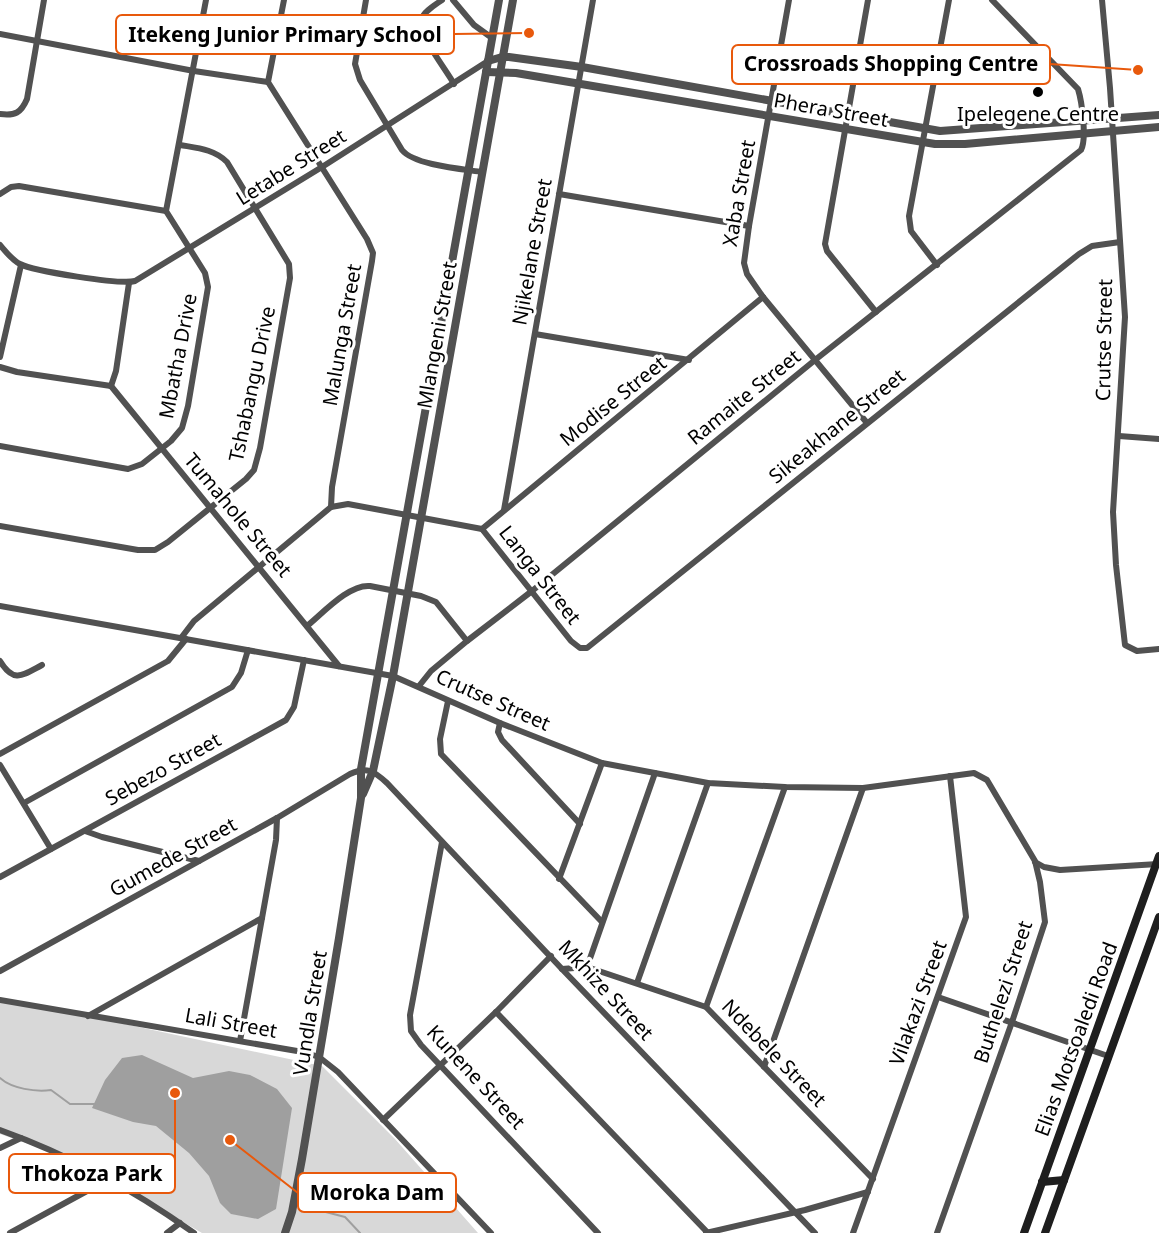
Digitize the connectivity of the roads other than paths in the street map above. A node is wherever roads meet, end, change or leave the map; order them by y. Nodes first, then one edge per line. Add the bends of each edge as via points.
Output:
1 (44, 0) edge
2 (206, 0) edge
3 (284, 0) edge
4 (366, 0) edge
5 (442, 0) edge
6 (453, 0) edge
7 (499, 0) edge
8 (513, 0) edge
9 (593, 0) edge
10 (789, 0) edge
11 (868, 0) edge
12 (949, 0) edge
13 (992, 0) edge
14 (1102, 0) edge
15 (0, 34) edge
16 (492, 39) junction
17 (37, 41) junction
18 (502, 57) junction
19 (488, 62) junction
20 (582, 67) junction
21 (194, 70) junction
22 (486, 72) junction
23 (499, 72) junction
24 (468, 75) junction
25 (268, 82) junction
26 (579, 83) junction
27 (454, 84) junction
28 (772, 100) junction
29 (0, 114) edge
30 (848, 114) junction
31 (1159, 115) edge
32 (769, 116) junction
33 (1111, 119) junction
34 (1082, 120) junction
35 (388, 126) junction
36 (1159, 127) edge
37 (845, 129) junction
38 (924, 129) junction
39 (1112, 130) junction
40 (1083, 134) junction
41 (922, 143) junction
42 (180, 145) junction
43 (322, 167) junction
44 (469, 170) junction
45 (482, 172) junction
46 (0, 194) edge
47 (559, 194) junction
48 (256, 208) junction
49 (166, 211) junction
50 (749, 226) junction
51 (1120, 242) junction
52 (0, 245) edge
53 (191, 249) junction
54 (21, 265) junction
55 (937, 265) junction
56 (129, 283) junction
57 (763, 297) junction
58 (876, 312) junction
59 (535, 334) junction
60 (0, 357) edge
61 (689, 360) junction
62 (815, 360) junction
63 (0, 367) edge
64 (111, 386) junction
65 (867, 423) junction
66 (1119, 436) junction
67 (1159, 439) edge
68 (0, 446) edge
69 (162, 449) junction
70 (211, 507) junction
71 (331, 507) junction
72 (504, 510) junction
73 (407, 515) junction
74 (422, 518) junction
75 (0, 526) edge
76 (483, 529) junction
77 (259, 566) junction
78 (392, 590) junction
79 (532, 591) junction
80 (407, 593) junction
81 (0, 606) edge
82 (307, 626) junction
83 (184, 638) junction
84 (467, 641) junction
85 (580, 648) joint
86 (1159, 649) edge
87 (248, 650) junction
88 (304, 660) junction
89 (0, 661) edge
90 (42, 665) dead end
91 (339, 666) junction
92 (379, 673) junction
93 (393, 676) junction
94 (419, 686) junction
95 (448, 701) junction
96 (500, 723) junction
97 (0, 754) edge
98 (602, 762) junction
99 (0, 765) edge
100 (361, 769) junction
101 (373, 771) junction
102 (655, 773) junction
103 (974, 773) joint
104 (950, 776) junction
105 (708, 783) junction
106 (785, 787) junction
107 (863, 788) junction
108 (361, 798) junction
109 (24, 803) junction
110 (277, 818) junction
111 (580, 824) junction
112 (85, 831) junction
113 (442, 842) junction
114 (51, 849) junction
115 (200, 861) junction
116 (1035, 861) junction
117 (1158, 862) edge
118 (0, 867) edge
119 (2, 876) edge
120 (559, 879) junction
121 (262, 918) junction
122 (1159, 918) edge
123 (602, 922) junction
124 (550, 956) junction
125 (586, 967) junction
126 (562, 969) junction
127 (0, 971) edge
128 (637, 983) junction
129 (938, 997) junction
130 (0, 1000) edge
131 (706, 1007) junction
132 (496, 1012) junction
133 (87, 1016) junction
134 (1012, 1022) junction
135 (240, 1041) junction
136 (1089, 1050) junction
137 (1108, 1056) junction
138 (319, 1057) junction
139 (440, 1065) junction
140 (764, 1067) junction
141 (383, 1120) junction
142 (0, 1130) edge
143 (21, 1138) junction
144 (0, 1148) edge
145 (109, 1179) junction
146 (873, 1179) junction
147 (1064, 1180) junction
148 (1042, 1182) junction
149 (868, 1191) junction
150 (795, 1212) junction
151 (180, 1223) junction
152 (10, 1233) edge
153 (167, 1233) edge
154 (194, 1233) edge
155 (285, 1233) edge
156 (491, 1233) edge
157 (598, 1233) edge
158 (707, 1233) edge
159 (815, 1233) edge
160 (854, 1233) edge
161 (937, 1233) edge
162 (1024, 1233) edge
163 (1045, 1233) edge

1 - 17 street
2 - 21 street
3 - 25 street
4 - 35 street via 355,63 360,80
5 - 27 street via 427,11 421,29
6 - 16 street
7 - 16 street, Mlangeni Street
8 - 18 street, Mlangeni Street
9 - 20 street, Njikelane Street
10 - 28 street, Xaba Street
11 - 30 street
12 - 38 street
13 - 34 street via 1075,85 1082,100
14 - 33 street, Crutse Street
15 - 17 street
16 - 19 street, Mlangeni Street
17 - 21 street
17 - 29 street via 25,104 16,114
18 - 19 street
18 - 20 street, Phera Street
18 - 23 street, Mlangeni Street
19 - 22 street, Mlangeni Street
19 - 24 street, Letabe Street
20 - 26 street, Njikelane Street
20 - 28 street, Phera Street
21 - 25 street
21 - 42 street
22 - 23 street, Phera Street
22 - 24 street, Letabe Street
22 - 44 street, Mlangeni Street
23 - 26 street, Phera Street
23 - 45 street, Mlangeni Street
24 - 27 street, Letabe Street
25 - 43 street, Malunga Street
26 - 32 street, Phera Street
26 - 47 street, Njikelane Street
27 - 35 street, Letabe Street
28 - 30 street, Phera Street
28 - 32 street, Xaba Street
30 - 37 street
30 - 38 street, Phera Street
31 - 33 street, Phera Street
32 - 37 street, Phera Street
32 - 50 street, Xaba Street
33 - 34 street, Phera Street
33 - 39 street, Crutse Street
34 - 38 street, Phera Street
34 - 40 street
35 - 43 street, Letabe Street
35 - 44 street via 406,155
36 - 39 street, Phera Street
37 - 41 street, Phera Street
37 - 58 street via 825,248
38 - 41 street
39 - 40 street, Phera Street
39 - 51 street, Crutse Street
40 - 41 street, Phera Street via 964,144
40 - 55 street, Ramaite Street via 1084,144 1077,153
41 - 55 street via 909,222 911,231
42 - 48 street, Tshabangu Drive via 220,155
42 - 49 street
43 - 48 street, Letabe Street
43 - 71 street, Malunga Street via 373,253
44 - 45 street
44 - 73 street, Mlangeni Street
45 - 74 street, Mlangeni Street
46 - 49 street via 10,187 24,186
47 - 50 street
47 - 59 street, Njikelane Street
48 - 53 street, Letabe Street
48 - 70 street, Tshabangu Drive via 287,258 290,278 258,461 246,479
49 - 53 street, Mbatha Drive
50 - 57 street, Xaba Street via 745,268
51 - 65 street, Sikeakhane Street via 1086,249
51 - 66 street, Crutse Street via 1125,317
52 - 54 street
53 - 56 street, Letabe Street
53 - 69 street, Mbatha Drive via 208,280 207,296 186,417 177,435
54 - 56 street
54 - 60 street
55 - 58 street, Ramaite Street
56 - 64 street
57 - 61 street, Modise Street
57 - 62 street, Xaba Street
58 - 62 street, Ramaite Street
59 - 61 street
59 - 72 street, Njikelane Street
61 - 72 street, Modise Street
62 - 65 street, Xaba Street
62 - 79 street, Ramaite Street
63 - 64 street
64 - 69 street, Tumahole Street
65 - 85 street, Sikeakhane Street via 592,645
66 - 67 street
66 - 86 street, Crutse Street via 1113,512 1125,645 1137,651
68 - 69 street, Mbatha Drive via 129,469
69 - 70 street, Tumahole Street
70 - 75 street, Tshabangu Drive via 161,547 148,551
70 - 77 street, Tumahole Street
71 - 73 street, Langa Street via 348,504
71 - 77 street
72 - 76 street, Modise Street
73 - 74 street, Langa Street
73 - 78 street, Mlangeni Street
74 - 76 street, Langa Street
74 - 80 street, Mlangeni Street
76 - 79 street, Langa Street
77 - 82 street, Tumahole Street
77 - 83 street via 194,621
78 - 80 street
78 - 82 street via 356,587
78 - 92 street, Mlangeni Street
79 - 84 street, Ramaite Street
79 - 85 street, Langa Street
80 - 84 street via 436,602
80 - 93 street, Mlangeni Street
81 - 83 street, Crutse Street
82 - 91 street, Tumahole Street
83 - 87 street, Crutse Street
83 - 97 street via 168,662
84 - 94 street, Ramaite Street
87 - 88 street, Crutse Street
87 - 109 street via 242,673 232,687
88 - 91 street, Crutse Street
88 - 112 street, Sebezo Street via 294,707 286,720
89 - 90 street via 8,673 16,676
91 - 92 street, Crutse Street
92 - 93 street, Crutse Street
92 - 100 street, Vundla Street
93 - 94 street, Crutse Street
93 - 101 street, Vundla Street
94 - 95 street, Crutse Street
95 - 96 street, Crutse Street
95 - 120 street via 441,754
96 - 98 street, Crutse Street
96 - 111 street via 498,732 502,740
98 - 102 street, Crutse Street
98 - 111 street
99 - 109 street
100 - 101 street
100 - 108 street, Vundla Street
100 - 110 street, Gumede Street
101 - 108 street, Vundla Street
101 - 113 street, Mkhize Street
102 - 105 street, Crutse Street
102 - 123 street
103 - 104 street, Crutse Street
103 - 116 street, Buthelezi Street via 987,780
104 - 107 street, Crutse Street
104 - 129 street, Vilakazi Street via 966,917
105 - 106 street, Crutse Street
105 - 128 street
106 - 107 street, Crutse Street
106 - 131 street
107 - 140 street
108 - 138 street, Vundla Street
109 - 114 street
110 - 115 street, Gumede Street
110 - 121 street
111 - 120 street
112 - 114 street, Sebezo Street
112 - 115 street
113 - 124 street, Mkhize Street
113 - 139 street, Kunene Street via 409,1024 415,1038
114 - 119 street, Sebezo Street
115 - 127 street, Gumede Street
116 - 117 street via 1060,870
116 - 134 street, Buthelezi Street via 1045,922
117 - 136 main road, Elias Motsoaledi Road
118 - 119 street
120 - 123 street
121 - 133 street
121 - 135 street
122 - 137 main road, Elias Motsoaledi Road
123 - 125 street
124 - 126 street, Mkhize Street
124 - 132 street
125 - 126 street, Ndebele Street
125 - 128 street, Ndebele Street
126 - 150 street, Mkhize Street
128 - 131 street, Ndebele Street
129 - 134 street
129 - 146 street, Vilakazi Street
130 - 133 street, Lali Street
131 - 140 street, Ndebele Street
132 - 139 street
132 - 158 street
133 - 135 street, Lali Street
134 - 136 street
134 - 161 street, Buthelezi Street
135 - 138 street, Lali Street
136 - 137 street
136 - 148 main road, Elias Motsoaledi Road
137 - 147 main road, Elias Motsoaledi Road
138 - 141 street, Lali Street
138 - 155 street, Vundla Street via 303,1159
139 - 141 street
139 - 157 street, Kunene Street
140 - 146 street, Ndebele Street
141 - 156 street, Lali Street
142 - 143 street
143 - 144 street
143 - 145 street
145 - 151 street
145 - 152 street
146 - 149 street, Vilakazi Street
147 - 148 main road
147 - 163 main road, Elias Motsoaledi Road
148 - 162 main road, Elias Motsoaledi Road
149 - 150 street
149 - 160 street, Vilakazi Street
150 - 158 street
150 - 159 street, Mkhize Street
151 - 153 street
151 - 154 street

